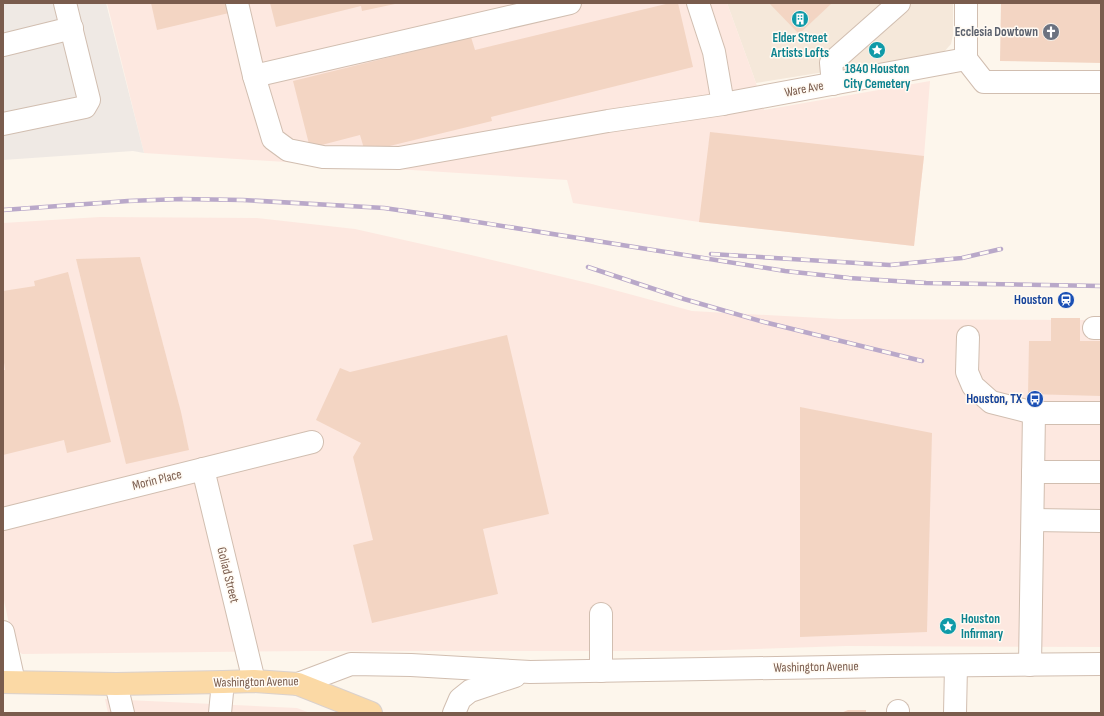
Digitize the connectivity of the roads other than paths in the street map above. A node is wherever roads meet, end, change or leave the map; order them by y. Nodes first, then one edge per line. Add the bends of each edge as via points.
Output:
1 (65, 3) edge
2 (237, 3) edge
3 (570, 3) edge
4 (698, 3) edge
5 (899, 3) edge
6 (966, 3) edge
7 (72, 28) junction
8 (3, 45) edge
9 (966, 59) junction
10 (254, 76) junction
11 (1101, 82) edge
12 (833, 84) junction
13 (723, 104) junction
14 (3, 124) edge
15 (968, 337) dead end
16 (1034, 413) junction
17 (1101, 413) edge
18 (312, 442) dead end
19 (203, 469) junction
20 (1034, 472) junction
21 (1101, 472) edge
22 (3, 519) edge
23 (1033, 520) junction
24 (1101, 521) edge
25 (601, 614) dead end
26 (3, 632) edge
27 (1101, 664) edge
28 (1030, 665) junction
29 (956, 666) junction
30 (601, 671) junction
31 (530, 672) junction
32 (254, 680) junction
33 (9, 682) edge
34 (223, 682) junction
35 (116, 684) junction
36 (298, 684) junction
37 (123, 713) edge
38 (220, 713) edge
39 (371, 713) edge
40 (454, 713) edge
41 (955, 713) edge

1 - 7 street
2 - 10 street, Ware Ave
3 - 10 street
4 - 13 street via 714,52
5 - 12 street via 831,62
6 - 9 street
7 - 8 street
7 - 14 street via 89,100 85,107
9 - 11 street via 984,82
9 - 12 street, Ware Ave
10 - 13 street, Ware Ave via 273,139 288,150 323,157 398,158 608,121
12 - 13 street, Ware Ave
15 - 16 street via 967,372 973,386 991,402
16 - 17 street
16 - 20 street
18 - 19 street, Morin Place
19 - 22 street, Morin Place
19 - 32 street, Goliad Street
20 - 21 street
20 - 23 street
23 - 24 street
23 - 28 street
25 - 30 street
26 - 33 street
27 - 28 street, Washington Avenue
28 - 29 street, Washington Avenue
29 - 30 street, Washington Avenue
29 - 41 street
30 - 31 street, Washington Avenue
31 - 36 street, Washington Avenue via 352,664
31 - 40 street, Washington Avenue via 470,691 460,699
32 - 34 main road, Washington Avenue
32 - 36 main road, Washington Avenue
33 - 35 main road, Washington Avenue
34 - 35 main road, Washington Avenue
34 - 38 street
35 - 37 street
36 - 39 main road

